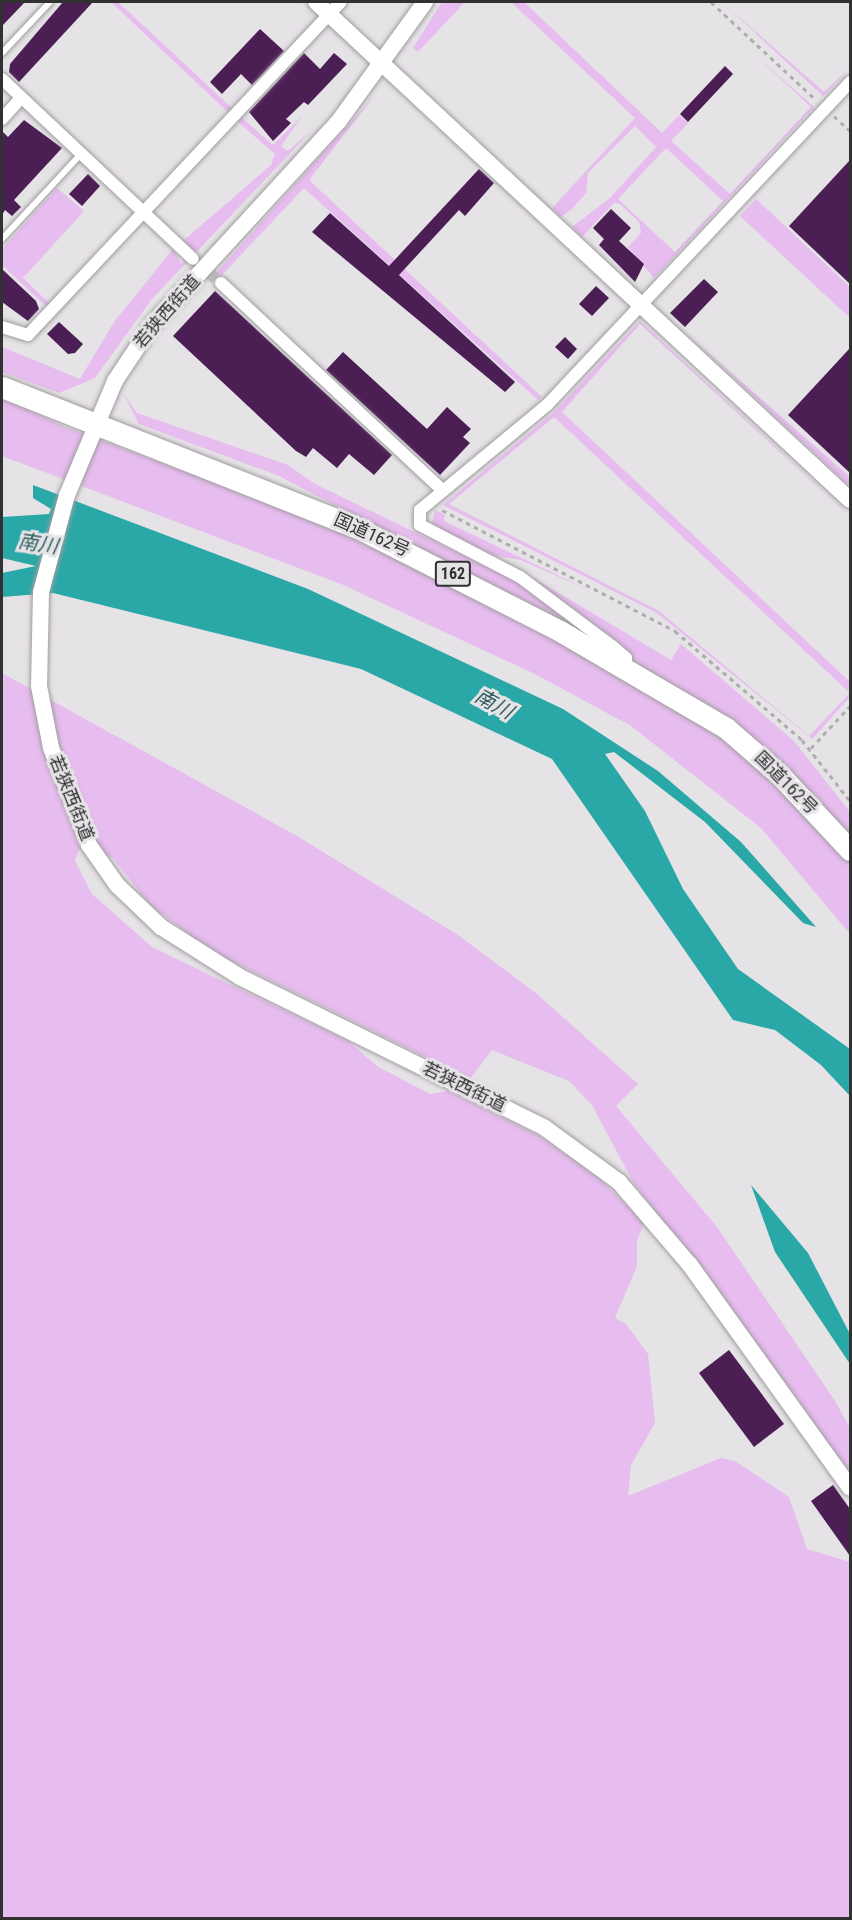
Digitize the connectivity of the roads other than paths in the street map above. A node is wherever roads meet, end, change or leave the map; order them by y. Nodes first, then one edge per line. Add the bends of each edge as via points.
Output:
1 (50, 2) edge
2 (316, 2) edge
3 (425, 2) edge
4 (335, 8) edge
5 (2, 53) edge
6 (382, 64) junction
7 (2, 79) edge
8 (850, 82) edge
9 (21, 98) junction
10 (2, 119) edge
11 (81, 153) junction
12 (144, 212) junction
13 (2, 238) edge
14 (193, 259) tunnel mouth
15 (221, 283) tunnel mouth
16 (642, 305) junction
17 (2, 327) edge
18 (2, 387) edge
19 (94, 430) junction
20 (443, 491) junction
21 (850, 500) edge
22 (626, 667) junction
23 (850, 850) edge
24 (850, 1488) edge

1 - 5 lane
2 - 4 street
3 - 6 street, 若狭西街道
4 - 6 street
4 - 12 street
6 - 16 street
6 - 19 street, 若狭西街道 via 287,183 152,325 124,366
7 - 9 street
8 - 16 street
9 - 10 street
9 - 11 street
11 - 12 street
11 - 13 lane
12 - 14 street
12 - 17 street via 28,335
15 - 20 street
16 - 20 street via 547,405
16 - 21 street
18 - 19 highway, 国道162号 / 162
19 - 22 highway, 国道162号 / 162 via 357,527
19 - 24 street, 若狭西街道 via 67,495 46,572 38,668 57,769 78,824 105,870 144,914 210,960 495,1101 602,1168 690,1265
20 - 22 street via 420,510 420,525 520,577 612,646 626,658
22 - 23 highway, 国道162号 / 162 via 754,751

